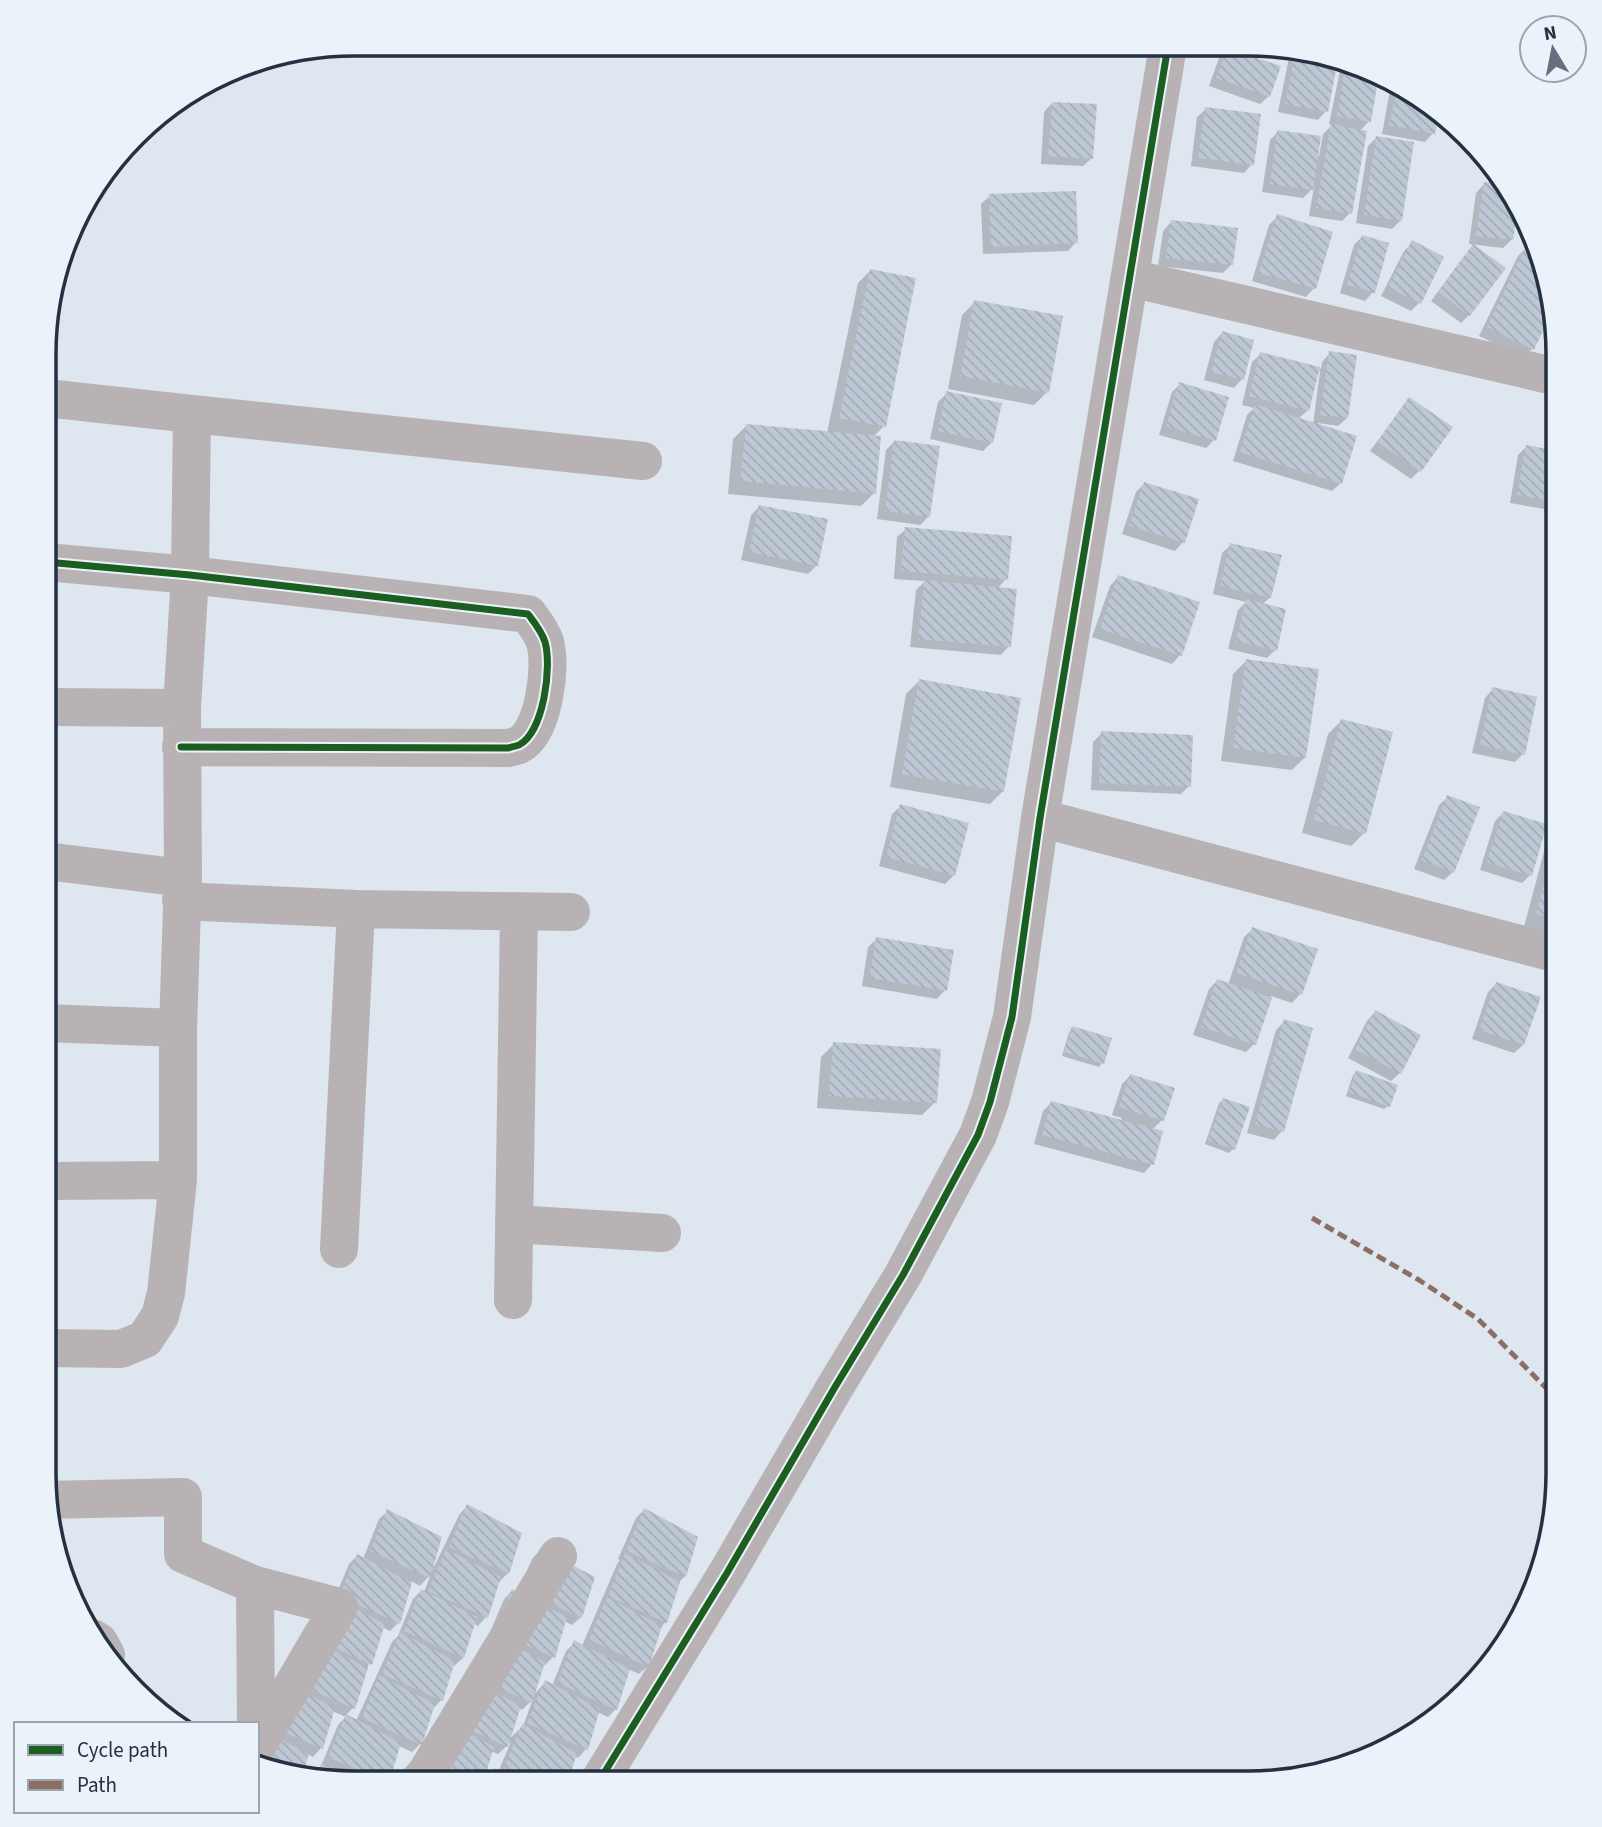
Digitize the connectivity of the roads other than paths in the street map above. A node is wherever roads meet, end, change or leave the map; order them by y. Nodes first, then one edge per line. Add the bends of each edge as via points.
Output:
1 (1166, 56) edge
2 (1130, 278) junction
3 (1546, 374) edge
4 (56, 399) edge
5 (192, 414) junction
6 (643, 461) dead end
7 (56, 563) edge
8 (190, 575) junction
9 (56, 707) edge
10 (182, 708) junction
11 (181, 747) junction
12 (1041, 818) junction
13 (56, 863) edge
14 (182, 890) junction
15 (356, 909) junction
16 (519, 912) junction
17 (571, 912) dead end
18 (1546, 951) edge
19 (56, 1023) edge
20 (177, 1028) junction
21 (178, 1180) junction
22 (56, 1181) edge
23 (514, 1224) junction
24 (662, 1233) dead end
25 (339, 1249) dead end
26 (513, 1300) dead end
27 (56, 1348) edge
28 (58, 1500) edge
29 (558, 1556) dead end
30 (255, 1585) junction
31 (256, 1722) edge
32 (259, 1743) edge
33 (427, 1771) edge
34 (605, 1771) edge

1 - 2 street
2 - 3 street
2 - 12 street
4 - 5 street
5 - 6 street
5 - 8 street
7 - 8 street
8 - 10 street
8 - 11 street via 527,614 545,641 548,659 538,721 520,744 508,748
9 - 10 street
10 - 11 street
11 - 14 street
12 - 18 street
12 - 34 street via 1012,1017 978,1135 903,1275
13 - 14 street
14 - 15 street
14 - 20 street
15 - 16 street
15 - 25 street
16 - 17 street
16 - 23 street
19 - 20 street
20 - 21 street
21 - 22 street
21 - 27 street via 166,1293 160,1316 145,1339 121,1349
23 - 24 street
23 - 26 street
28 - 30 street via 183,1497 183,1554
29 - 33 street
30 - 31 street
30 - 32 street via 339,1606

